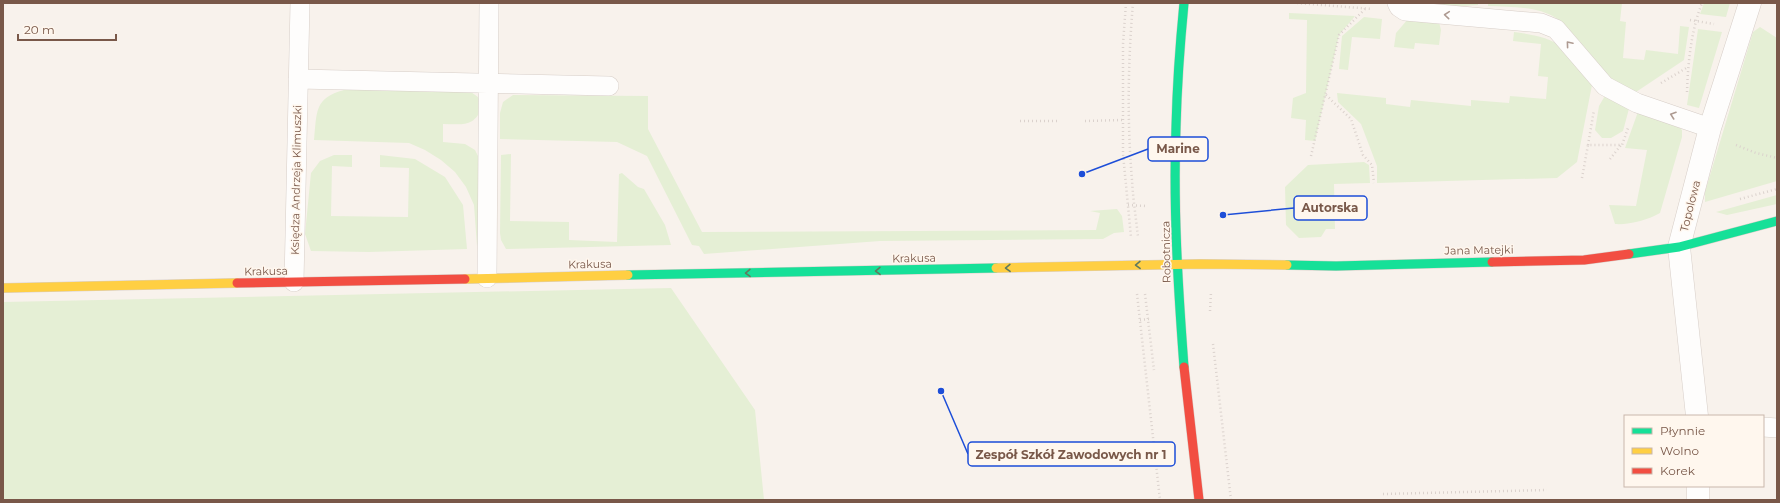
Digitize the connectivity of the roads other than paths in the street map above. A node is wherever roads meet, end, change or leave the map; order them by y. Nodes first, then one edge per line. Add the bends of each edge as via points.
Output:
1 (300, 3) edge
2 (489, 3) edge
3 (1184, 3) edge
4 (1750, 3) edge
5 (1401, 7) edge
6 (298, 79) junction
7 (488, 84) junction
8 (609, 86) dead end
9 (1710, 128) junction
10 (1777, 221) edge
11 (1679, 247) junction
12 (1177, 265) junction
13 (487, 278) junction
14 (294, 282) junction
15 (3, 288) edge
16 (1696, 415) edge
17 (1764, 427) edge
18 (1777, 428) edge
19 (1698, 487) edge
20 (1199, 500) edge
21 (1698, 500) edge

1 - 6 lane, Księdza Andrzeja Klimuszki
2 - 7 lane
3 - 12 street, Robotnicza via 1176,103
4 - 9 street, Topolowa
9 -> 5 lane via 1637,103 1605,86 1556,29 1541,23
6 - 7 lane
6 - 14 lane, Księdza Andrzeja Klimuszki
7 - 8 lane
7 - 13 lane
9 - 11 street, Topolowa
10 - 11 street, Jana Matejki
11 - 12 street, Jana Matejki via 1584,260 1336,266
11 - 16 street, Topolowa
12 -> 13 street, Krakusa
12 - 20 street, Robotnicza
13 - 14 street, Krakusa
14 - 15 street, Krakusa
17 - 18 lane
19 - 21 street

